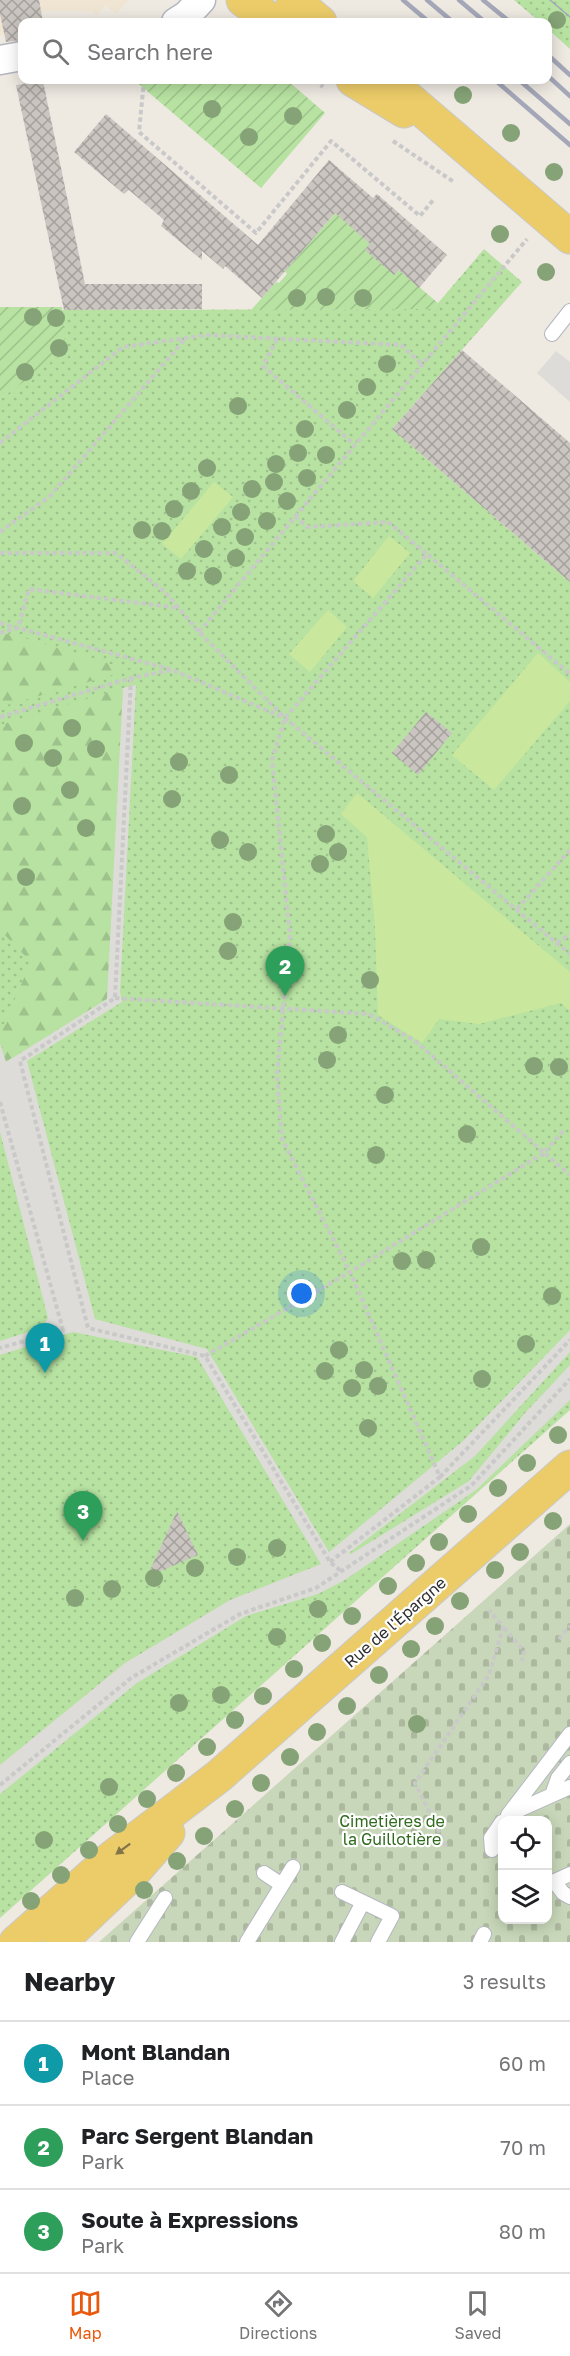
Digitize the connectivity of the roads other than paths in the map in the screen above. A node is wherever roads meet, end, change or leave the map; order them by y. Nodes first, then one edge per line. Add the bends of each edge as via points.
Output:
1 (201, 0) edge
2 (243, 0) edge
3 (293, 0) edge
4 (182, 18) edge
5 (268, 18) edge
6 (315, 18) edge
7 (18, 57) edge
8 (0, 60) edge
9 (392, 84) edge
10 (340, 85) edge
11 (477, 156) junction
12 (570, 237) edge
13 (570, 311) edge
14 (552, 334) dead end
15 (570, 1467) edge
16 (570, 1734) edge
17 (570, 1763) edge
18 (219, 1776) junction
19 (570, 1787) edge
20 (552, 1795) junction
21 (507, 1816) edge
22 (511, 1816) edge
23 (498, 1828) edge
24 (492, 1850) dead end
25 (293, 1867) dead end
26 (264, 1874) dead end
27 (570, 1874) edge
28 (552, 1883) edge
29 (552, 1884) edge
30 (282, 1885) junction
31 (342, 1892) dead end
32 (570, 1897) edge
33 (165, 1898) dead end
34 (363, 1902) junction
35 (16, 1942) edge
36 (60, 1942) edge
37 (137, 1942) edge
38 (247, 1942) edge
39 (342, 1942) edge
40 (378, 1942) edge

1 - 4 street
2 - 5 main road
3 - 6 main road
7 - 8 street
9 - 11 main road
10 - 11 main road
11 - 12 main road
13 - 14 lane
15 - 18 main road, Rue de l'Épargne
16 - 21 lane
17 - 20 lane via 558,1778
18 -> 35 main road, Rue de l'Épargne via 110,1859
18 - 36 main road, Rue de l'Épargne via 133,1873
19 - 20 lane
20 - 22 lane
23 - 24 lane via 491,1838
25 - 30 lane
26 - 30 lane
27 - 28 lane
29 - 32 lane
30 - 38 lane
31 - 34 lane
33 - 37 lane
34 - 39 lane
34 - 40 lane via 392,1916

